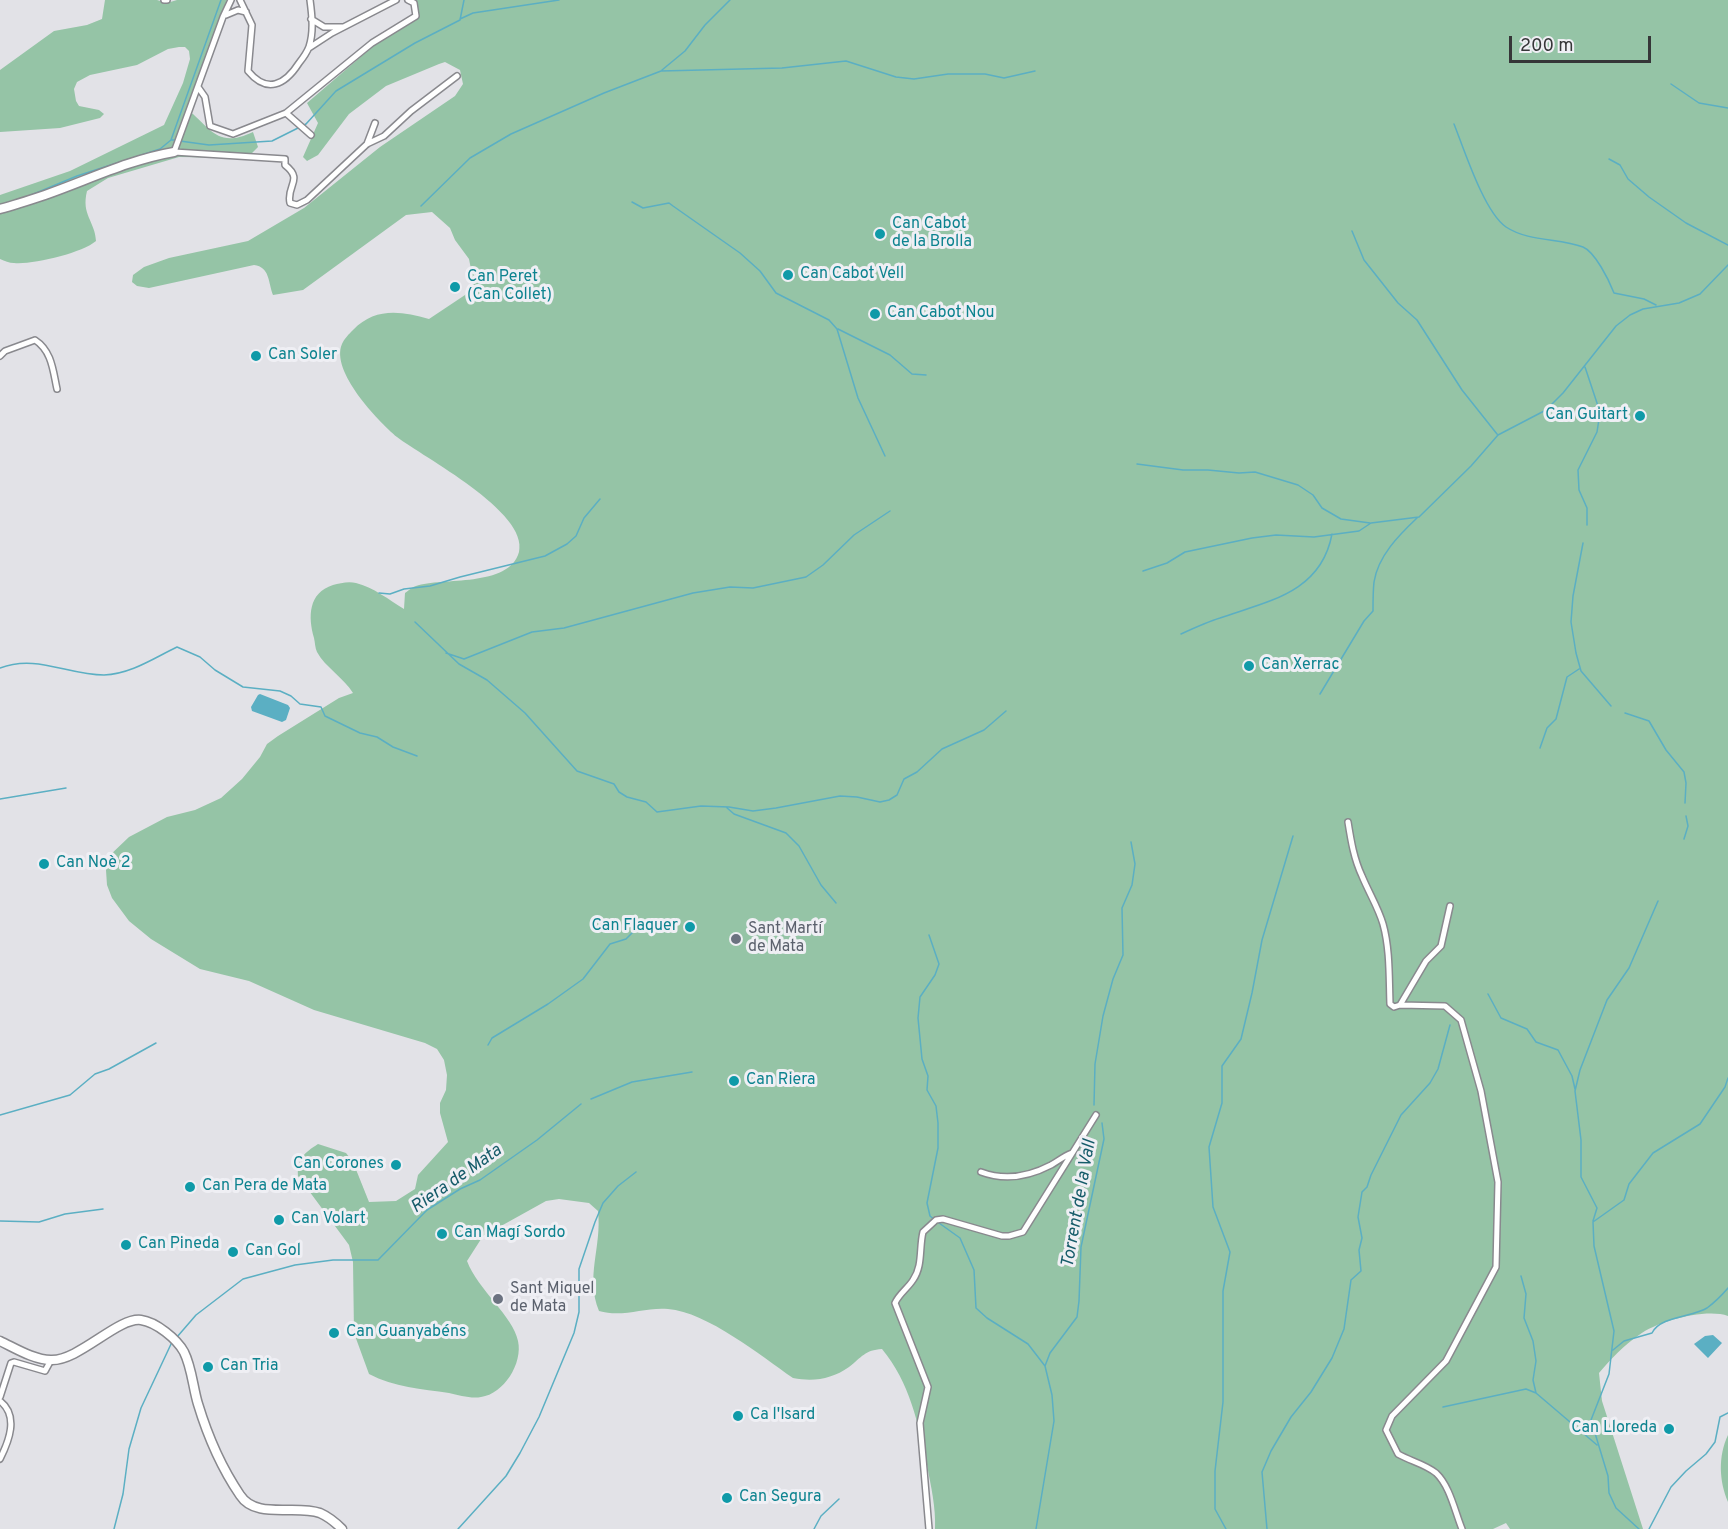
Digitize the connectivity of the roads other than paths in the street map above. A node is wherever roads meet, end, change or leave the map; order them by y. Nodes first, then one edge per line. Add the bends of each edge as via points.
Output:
1 (231, 0) edge
2 (240, 0) edge
3 (310, 0) edge
4 (396, 0) edge
5 (408, 0) edge
6 (246, 12) junction
7 (223, 17) junction
8 (311, 19) junction
9 (345, 27) junction
10 (309, 48) junction
11 (457, 76) dead end
12 (198, 87) junction
13 (286, 114) junction
14 (375, 123) dead end
15 (311, 135) dead end
16 (367, 144) junction
17 (174, 152) junction
18 (0, 209) edge
19 (0, 356) edge
20 (57, 389) dead end
21 (1348, 822) dead end
22 (1450, 906) dead end
23 (1400, 1005) junction
24 (1096, 1115) dead end
25 (1072, 1153) junction
26 (981, 1172) dead end
27 (0, 1341) edge
28 (51, 1360) junction
29 (3, 1382) edge
30 (0, 1399) edge
31 (0, 1459) edge
32 (342, 1529) edge
33 (929, 1529) edge
34 (1462, 1529) edge

1 - 7 street
2 - 6 street
3 - 8 street
4 - 9 street
5 - 13 street via 414,3 416,16 372,43
6 - 7 street via 228,12
6 - 10 street via 252,25 248,71 256,81 272,86 283,82
7 - 12 street
8 - 9 street via 324,27
8 - 10 street
9 - 10 street
11 - 16 street via 384,136
12 - 13 street via 205,97 210,126 233,134
12 - 17 street
13 - 15 street
14 - 16 street
16 - 17 street via 297,205 290,203 288,196 295,179 285,159
17 - 18 street
19 - 20 street via 35,340 49,355
21 - 23 street via 1362,876 1384,926 1390,1004
22 - 23 street via 1441,946 1426,961
23 - 34 street via 1444,1006 1461,1020 1481,1091 1498,1182 1496,1267 1446,1361 1392,1416 1386,1430 1398,1454 1437,1474
24 - 25 street
25 - 26 street via 1030,1174 1002,1177
25 - 33 street via 1023,1232 1002,1236 943,1219 928,1225 923,1232 914,1280 895,1300 928,1387 920,1423
27 - 28 street
28 - 29 street via 45,1371 11,1363
28 - 32 street via 87,1347 127,1323 139,1319 150,1323 179,1345 187,1359 214,1450 246,1504 311,1511 330,1518
29 - 30 street
30 - 31 street via 11,1423

